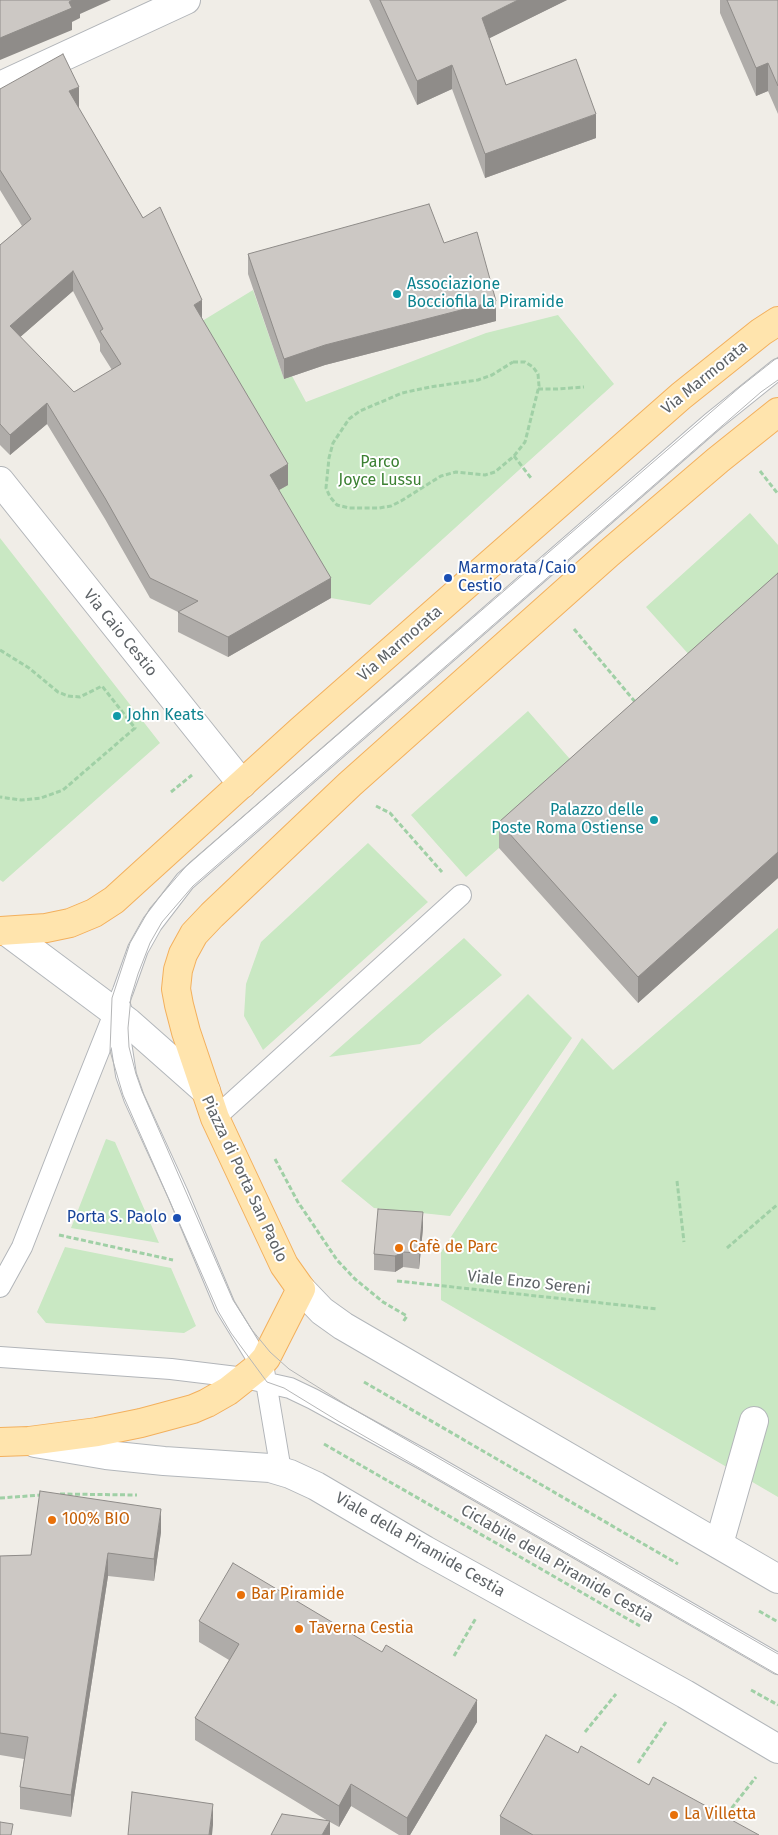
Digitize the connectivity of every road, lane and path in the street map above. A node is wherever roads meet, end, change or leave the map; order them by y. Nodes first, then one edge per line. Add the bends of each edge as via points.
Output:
1 (186, 0) edge
2 (0, 86) edge
3 (778, 321) edge
4 (778, 369) edge
5 (584, 387) dead end
6 (538, 388) junction
7 (778, 412) edge
8 (514, 456) junction
9 (756, 467) dead end
10 (531, 478) dead end
11 (0, 481) edge
12 (778, 494) edge
13 (572, 627) dead end
14 (0, 650) edge
15 (639, 705) edge
16 (242, 784) junction
17 (0, 798) edge
18 (390, 813) dead end
19 (447, 878) dead end
20 (461, 894) dead end
21 (3, 931) edge
22 (120, 1007) junction
23 (206, 1092) junction
24 (215, 1118) junction
25 (273, 1154) dead end
26 (677, 1181) dead end
27 (778, 1204) edge
28 (300, 1205) junction
29 (298, 1213) dead end
30 (50, 1234) dead end
31 (684, 1242) dead end
32 (726, 1248) dead end
33 (182, 1262) dead end
34 (397, 1281) dead end
35 (0, 1287) edge
36 (301, 1289) junction
37 (658, 1309) dead end
38 (407, 1316) dead end
39 (0, 1357) edge
40 (258, 1375) junction
41 (364, 1382) dead end
42 (754, 1421) dead end
43 (0, 1442) edge
44 (29, 1442) junction
45 (324, 1444) dead end
46 (282, 1471) junction
47 (54, 1494) edge
48 (45, 1495) edge
49 (142, 1495) dead end
50 (0, 1498) edge
51 (719, 1544) junction
52 (679, 1564) dead end
53 (778, 1579) edge
54 (494, 1587) junction
55 (753, 1607) dead end
56 (778, 1622) edge
57 (642, 1628) dead end
58 (454, 1656) dead end
59 (778, 1664) edge
60 (638, 1669) junction
61 (749, 1689) dead end
62 (685, 1694) junction
63 (778, 1705) edge
64 (584, 1732) dead end
65 (778, 1749) edge
66 (638, 1763) dead end
67 (727, 1814) dead end

1 - 2 main road
3 - 16 main road, Via Marmorata via 680,396
4 - 22 lane via 712,422 185,880 141,943
5 - 6 path
6 - 8 path via 525,442
6 - 8 path via 538,374 533,367 524,362 513,362 478,380 402,393 360,411 348,419 332,443 326,488 337,504 349,508 380,508 401,501 441,476 456,472 485,475 495,472
7 - 23 main road via 608,554 350,784 194,934 183,954 176,989
8 - 10 path
9 - 12 path
11 - 16 main road, Via Caio Cestio
13 - 15 path
14 - 17 path via 68,696 80,697 102,686 135,728 62,790 41,798
16 - 21 main road, Via Marmorata via 104,907 64,924
18 - 19 path
20 - 24 lane
21 - 22 main road, Piazza di Porta San Paolo
22 - 23 main road, Piazza di Porta San Paolo
22 - 35 lane via 22,1247
22 - 40 lane via 120,1036 126,1075 134,1098
23 - 24 main road, Piazza di Porta San Paolo
24 - 36 main road, Piazza di Porta San Paolo via 284,1265
25 - 28 path
26 - 31 path
27 - 32 path
28 - 29 path
28 - 38 path via 337,1260 355,1279 383,1302
30 - 33 path
34 - 37 path, Viale Enzo Sereni
36 - 40 main road
36 - 51 main road via 322,1312 343,1326
39 - 40 lane
40 - 44 main road via 207,1403 173,1415 141,1424
40 - 46 lane
40 - 59 lane via 313,1399 426,1461
41 - 52 path
42 - 51 main road
43 - 44 main road
44 - 46 main road, Viale della Piramide Cestia via 106,1455
45 - 57 path, Ciclabile della Piramide Cestia
46 - 54 main road, Viale della Piramide Cestia via 316,1486
47 - 49 path
48 - 50 path
51 - 53 main road
54 - 58 path
54 - 60 main road, Viale della Piramide Cestia
55 - 56 path
60 - 62 main road, Viale della Piramide Cestia
60 - 64 path
61 - 63 path
62 - 65 main road, Viale della Piramide Cestia
62 - 66 path
65 - 67 path

